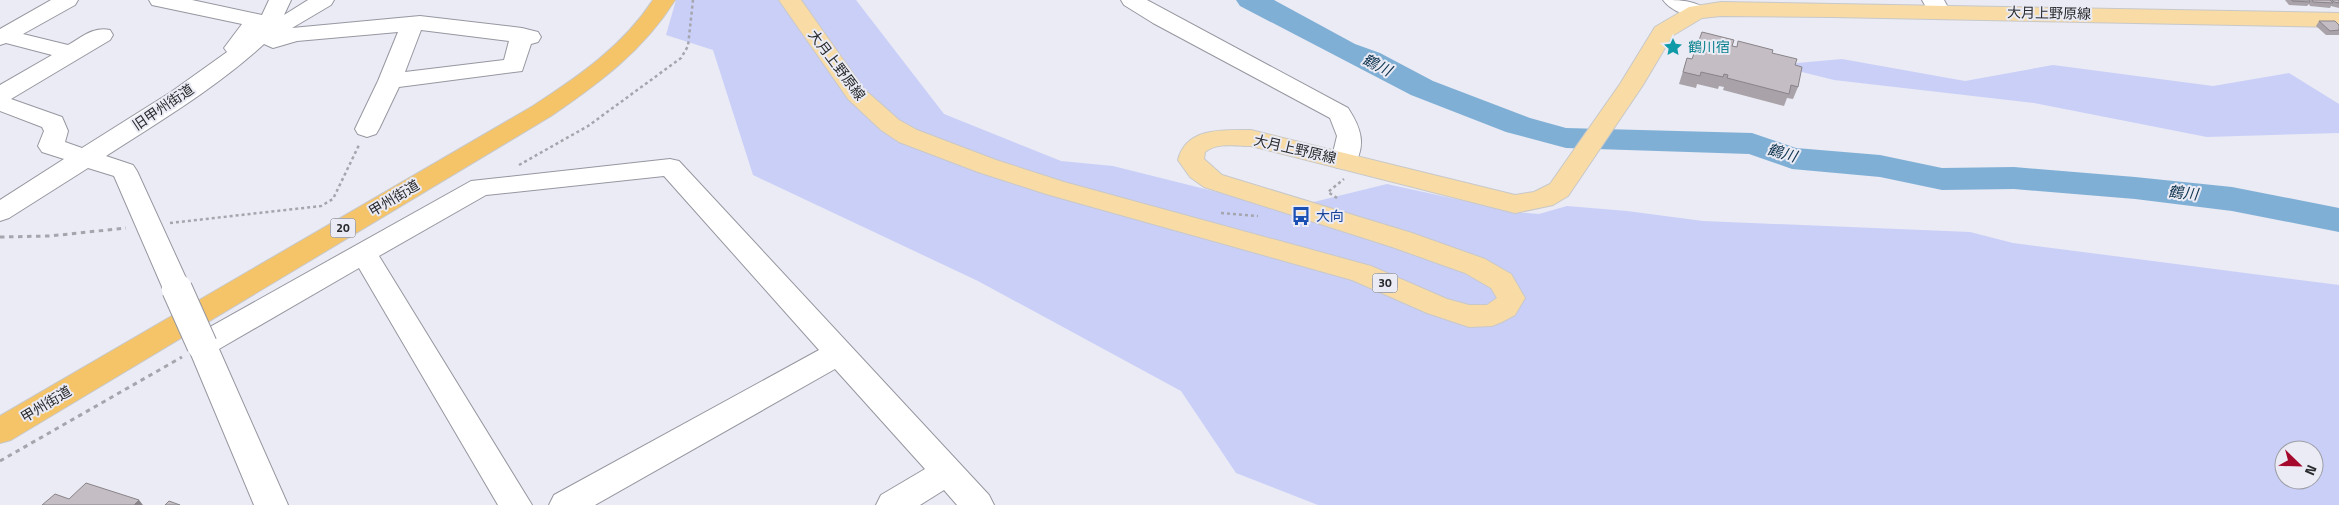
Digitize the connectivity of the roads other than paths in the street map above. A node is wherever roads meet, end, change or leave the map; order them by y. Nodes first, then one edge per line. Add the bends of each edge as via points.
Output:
1 (67, 0) edge
2 (160, 0) edge
3 (280, 0) edge
4 (323, 0) edge
5 (664, 0) edge
6 (790, 0) edge
7 (1132, 0) edge
8 (1674, 0) edge
9 (1936, 6) edge
10 (1697, 12) junction
11 (2339, 20) edge
12 (412, 24) junction
13 (261, 34) junction
14 (102, 35) dead end
15 (2, 37) edge
16 (72, 53) junction
17 (238, 55) junction
18 (390, 81) junction
19 (0, 96) edge
20 (0, 104) edge
21 (367, 129) road end
22 (86, 157) junction
23 (1353, 163) junction
24 (0, 212) edge
25 (364, 254) junction
26 (202, 345) junction
27 (840, 353) junction
28 (0, 431) edge
29 (947, 472) junction
30 (271, 505) edge
31 (515, 505) edge
32 (566, 505) edge
33 (893, 505) edge
34 (977, 505) edge

1 - 15 street
2 - 13 street via 255,20 236,48
3 - 13 street
4 - 13 street, 旧甲州街道 via 297,18
5 - 28 highway, 甲州街道 / 20 via 638,37 616,58 542,111
6 - 23 main road, 大月上野原線 / 30 via 856,94 890,125 908,136 1055,188 1361,273 1437,306 1469,316 1492,315 1505,308 1511,298 1500,281 1475,266 1213,181 1191,160 1194,148 1203,141 1226,137 1251,138
7 - 23 street via 1339,113 1348,127
8 - 10 street
9 - 10 main road, 大月上野原線 / 30
9 - 11 main road, 大月上野原線 / 30
10 - 23 main road, 大月上野原線 / 30 via 1663,32 1559,190 1549,197 1515,204
12 - 17 street via 295,34 245,56
12 - 18 street
12 - 18 street via 526,36 514,66
13 - 17 street, 旧甲州街道
14 - 16 street
15 - 16 street
16 - 19 street
17 - 22 street, 旧甲州街道 via 180,97
18 - 21 street
20 - 22 street via 53,122 56,131 50,146
22 - 24 street, 旧甲州街道
22 - 26 street, bridge via 124,171
25 - 26 street
25 - 27 street via 480,187 670,168
25 - 31 street
26 - 30 street
27 - 29 street
27 - 32 street
29 - 33 street
29 - 34 street

